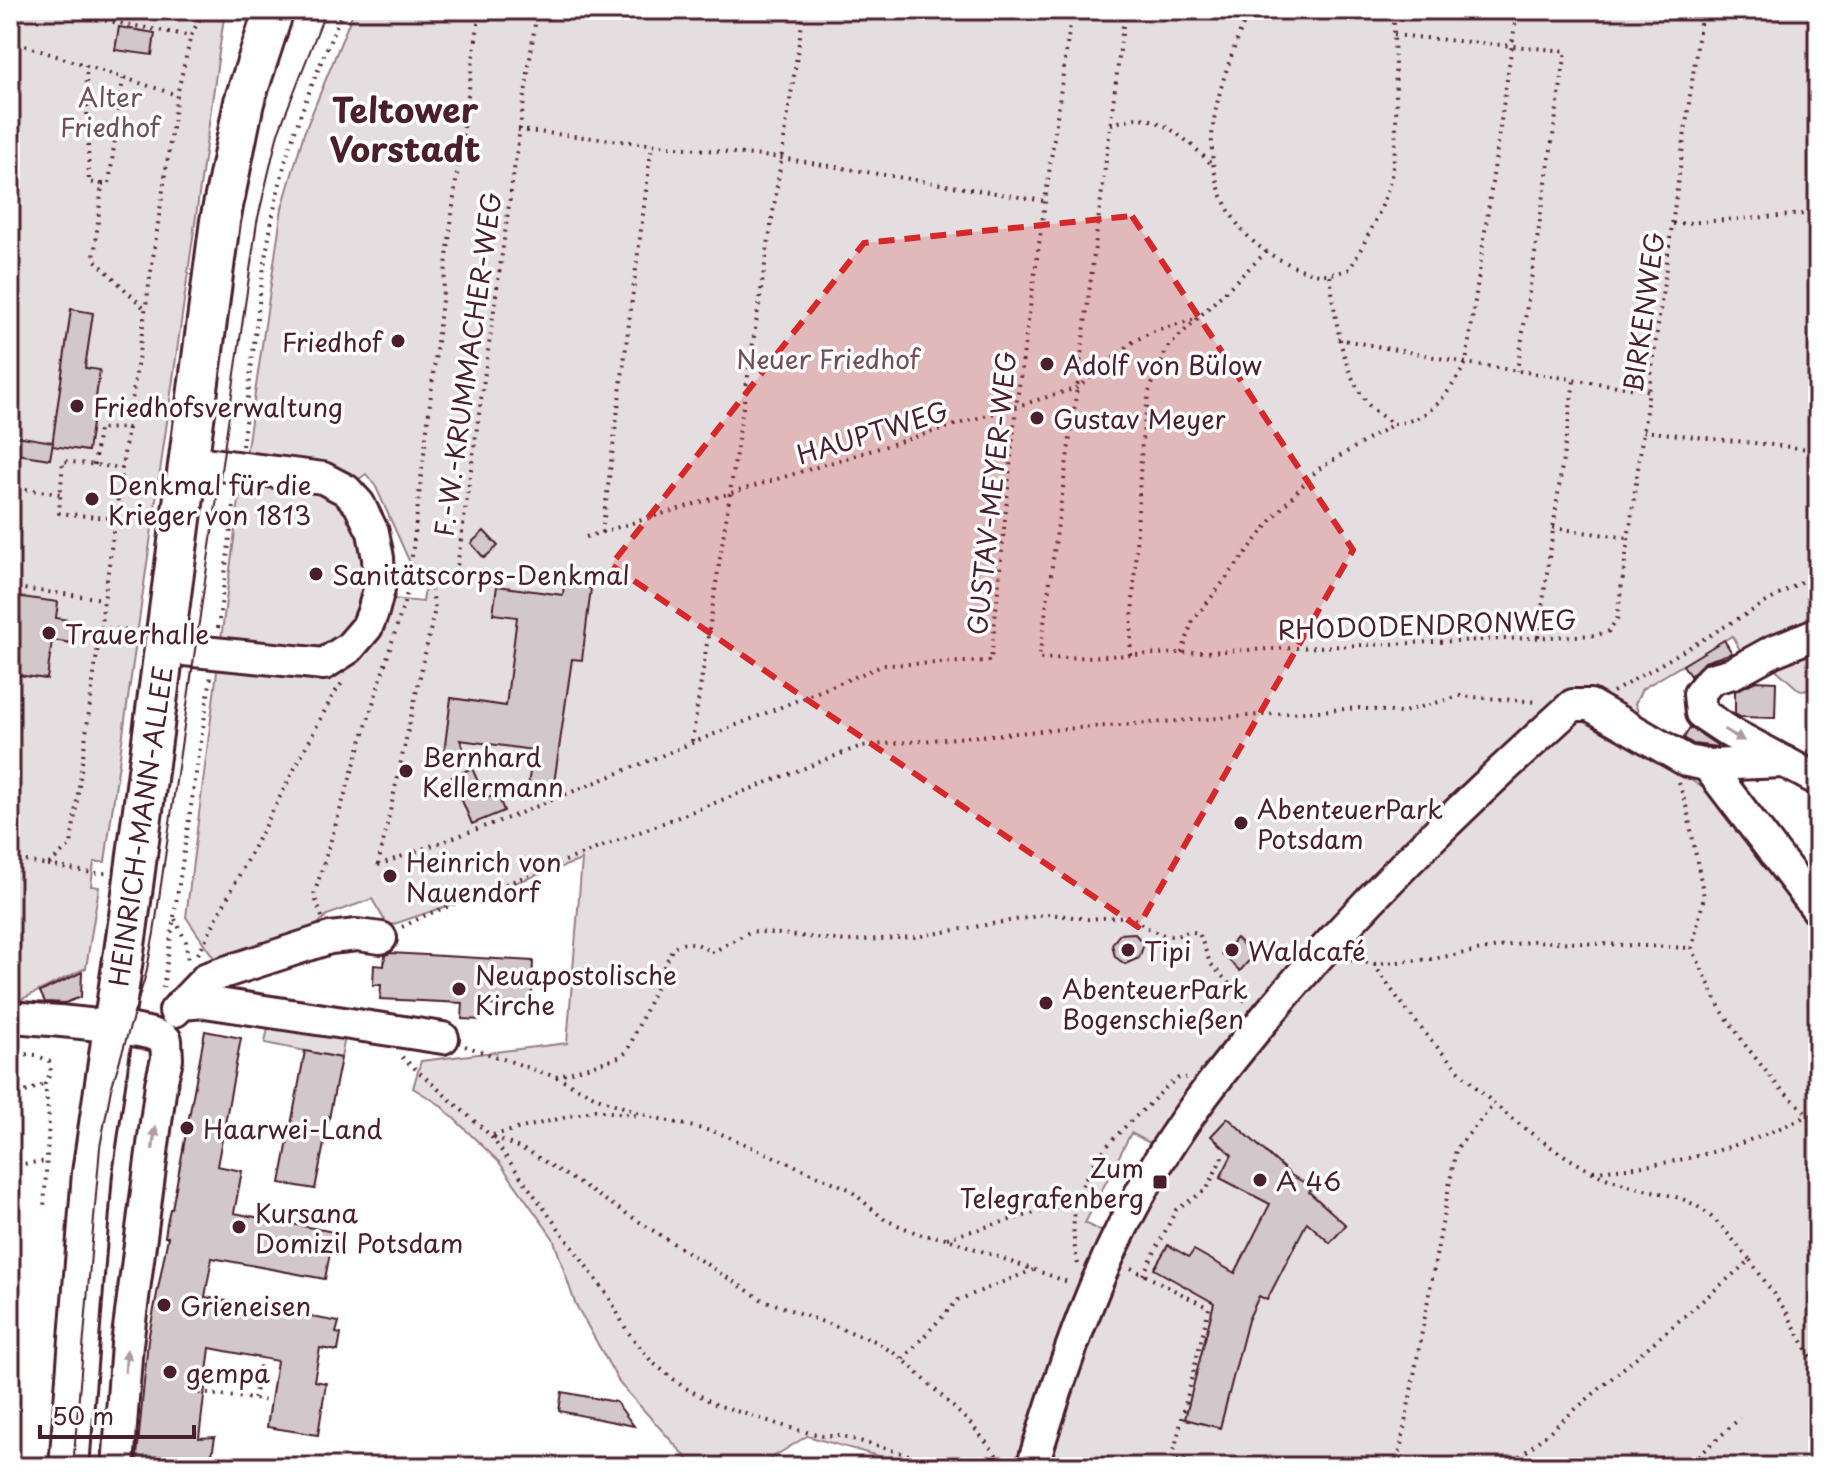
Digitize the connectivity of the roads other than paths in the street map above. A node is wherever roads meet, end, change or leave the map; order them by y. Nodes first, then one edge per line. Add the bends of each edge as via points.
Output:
1 (274, 10) edge
2 (188, 461) junction
3 (1818, 633) edge
4 (151, 640) junction
5 (1691, 761) junction
6 (1785, 762) junction
7 (1818, 780) edge
8 (1818, 910) edge
9 (381, 938) road end
10 (172, 1002) junction
11 (10, 1017) edge
12 (112, 1027) junction
13 (156, 1034) junction
14 (443, 1038) road end
15 (69, 1467) edge
16 (118, 1467) edge
17 (1032, 1467) edge

1 - 2 main road, HEINRICH-MANN-ALLEE via 233,152
2 - 4 main road, HEINRICH-MANN-ALLEE
2 - 4 street via 323,478 346,490 373,532 379,589 367,627 349,648 324,664
3 -> 6 street via 1711,679 1699,694 1701,713
4 - 12 main road, HEINRICH-MANN-ALLEE
5 - 6 street
5 - 8 street
5 - 17 street via 1582,705 1479,789 1322,950 1200,1099 1142,1189 1091,1292
6 - 7 street
9 - 10 street via 330,938 207,978
10 - 13 street
10 - 14 street via 205,1002
11 - 12 street
12 - 13 street
12 - 15 main road, HEINRICH-MANN-ALLEE via 92,1173
16 -> 13 street via 127,1344 168,1050 166,1040

